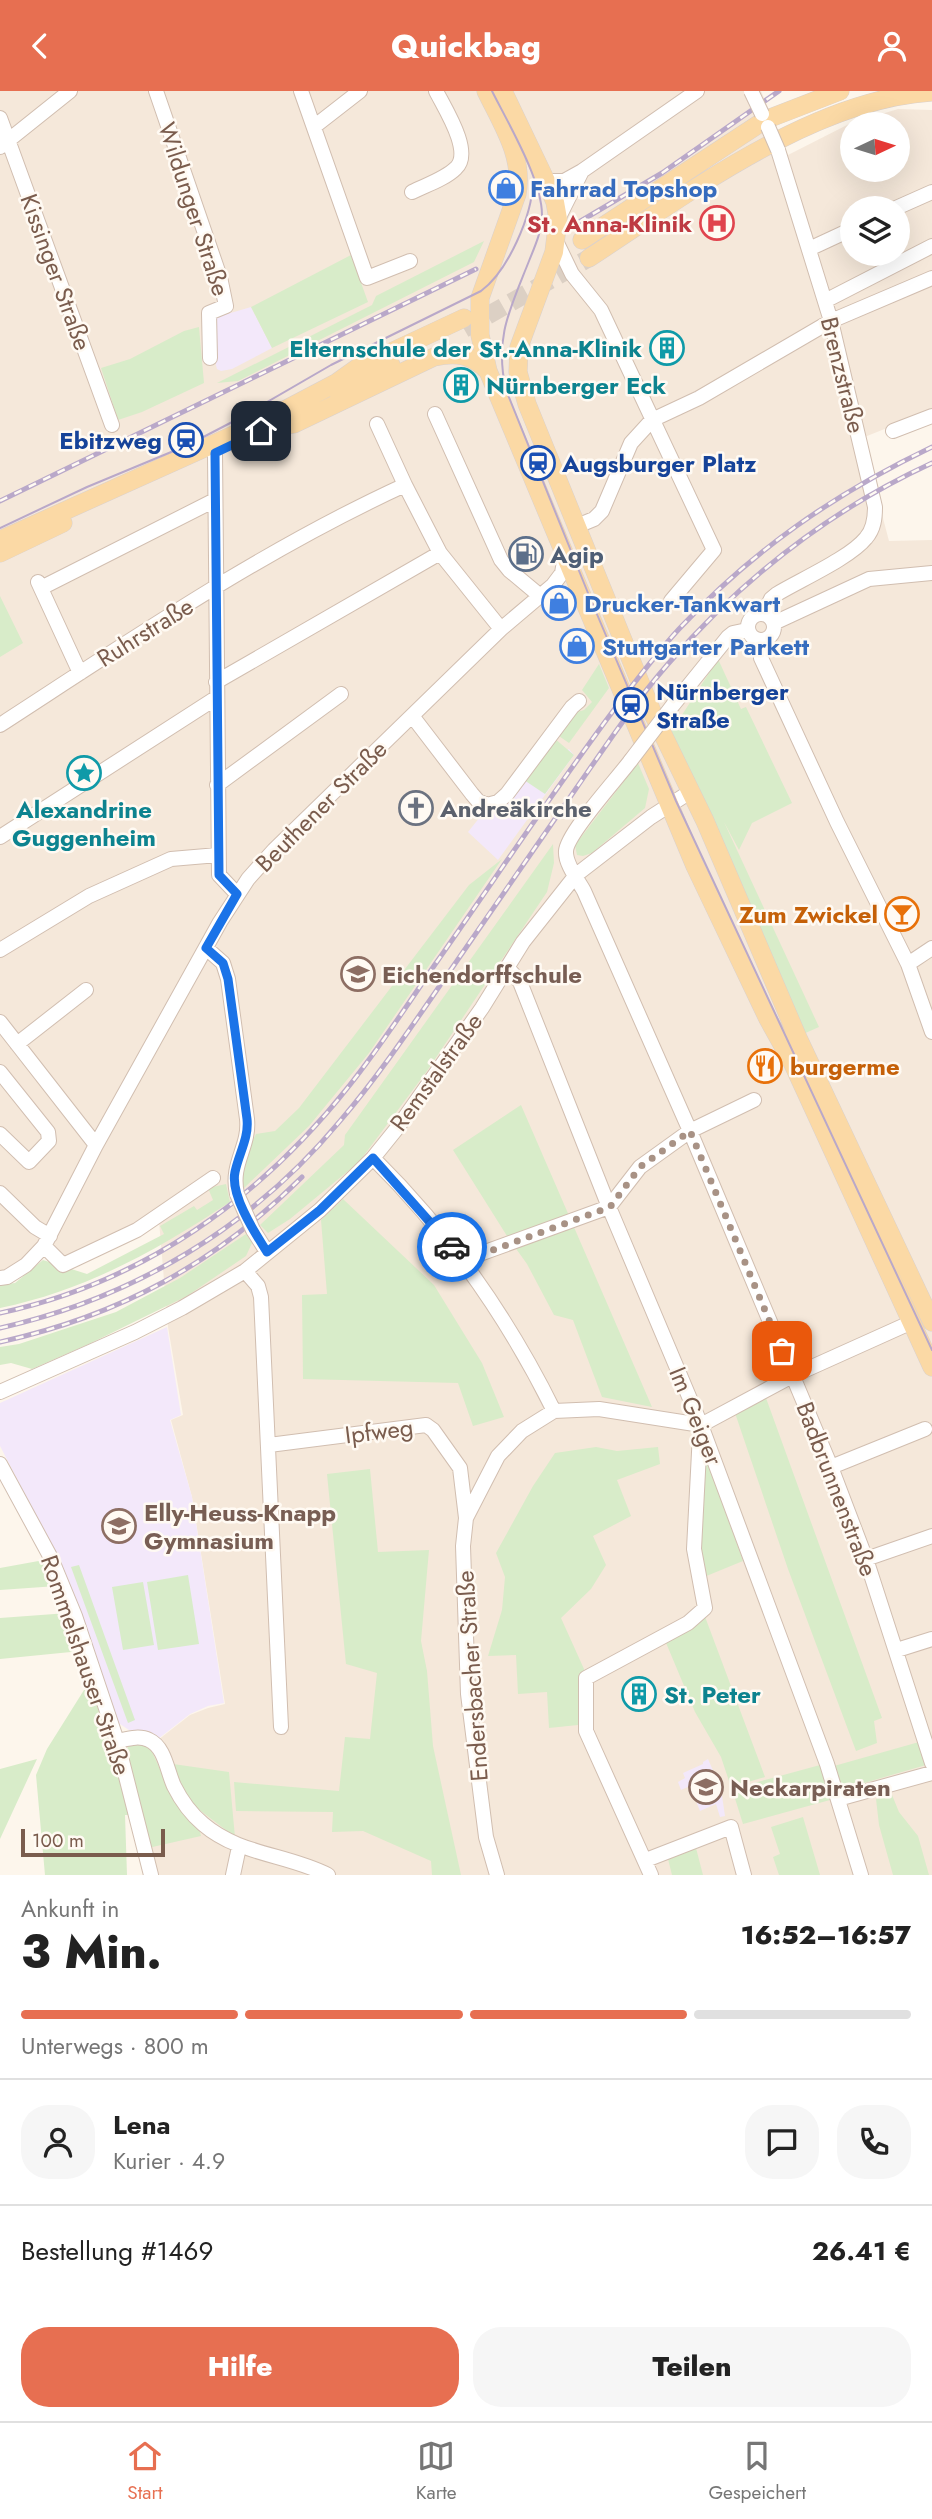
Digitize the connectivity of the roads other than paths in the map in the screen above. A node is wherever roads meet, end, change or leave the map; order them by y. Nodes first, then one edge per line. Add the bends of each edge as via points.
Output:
1 (69, 91) edge
2 (156, 91) edge
3 (301, 91) edge
4 (360, 91) edge
5 (436, 91) edge
6 (486, 91) edge
7 (503, 91) edge
8 (698, 91) edge
9 (751, 91) edge
10 (839, 91) edge
11 (884, 91) edge
12 (932, 92) edge
13 (904, 95) junction
14 (932, 101) edge
15 (0, 118) edge
16 (765, 120) junction
17 (315, 127) junction
18 (4, 144) edge
19 (582, 171) junction
20 (546, 181) junction
21 (932, 192) edge
22 (412, 193) dead end
23 (910, 202) edge
24 (558, 219) junction
25 (840, 235) edge
26 (556, 243) junction
27 (932, 246) edge
28 (585, 249) junction
29 (809, 249) junction
30 (410, 261) dead end
31 (932, 278) edge
32 (480, 298) junction
33 (825, 301) junction
34 (831, 321) junction
35 (209, 358) dead end
36 (488, 371) junction
37 (275, 413) junction
38 (435, 414) dead end
39 (932, 416) edge
40 (652, 420) junction
41 (377, 424) dead end
42 (112, 425) dead end
43 (265, 429) junction
44 (893, 431) dead end
45 (215, 453) junction
46 (405, 485) junction
47 (215, 500) junction
48 (577, 526) junction
49 (0, 540) edge
50 (0, 553) edge
51 (440, 553) junction
52 (565, 556) junction
53 (932, 573) edge
54 (553, 585) junction
55 (216, 587) junction
56 (579, 591) junction
57 (539, 595) junction
58 (671, 601) dead end
59 (769, 619) junction
60 (501, 629) junction
61 (747, 630) junction
62 (760, 641) junction
63 (80, 673) junction
64 (216, 682) junction
65 (341, 694) dead end
66 (216, 698) junction
67 (579, 701) dead end
68 (413, 717) junction
69 (0, 725) edge
70 (217, 785) junction
71 (690, 792) junction
72 (669, 805) junction
73 (0, 837) edge
74 (218, 855) junction
75 (576, 875) junction
76 (237, 894) junction
77 (206, 948) junction
78 (932, 948) edge
79 (0, 950) edge
80 (908, 964) junction
81 (507, 967) junction
82 (86, 990) dead end
83 (0, 1023) edge
84 (931, 1024) edge
85 (17, 1044) junction
86 (0, 1072) edge
87 (754, 1100) dead end
88 (690, 1131) junction
89 (0, 1134) edge
90 (96, 1145) junction
91 (373, 1158) junction
92 (213, 1178) dead end
93 (0, 1193) edge
94 (610, 1207) junction
95 (47, 1241) junction
96 (267, 1252) junction
97 (463, 1261) junction
98 (245, 1271) junction
99 (4, 1278) edge
100 (912, 1322) junction
101 (932, 1322) edge
102 (932, 1367) edge
103 (792, 1376) junction
104 (0, 1392) edge
105 (554, 1411) junction
106 (701, 1425) junction
107 (925, 1429) dead end
108 (269, 1445) junction
109 (0, 1464) edge
110 (831, 1467) junction
111 (466, 1518) junction
112 (932, 1536) edge
113 (866, 1559) junction
114 (932, 1639) edge
115 (897, 1650) junction
116 (281, 1727) dead end
117 (928, 1736) edge
118 (117, 1741) junction
119 (932, 1763) edge
120 (932, 1773) edge
121 (838, 1799) junction
122 (239, 1847) junction
123 (646, 1860) junction
124 (151, 1875) edge
125 (233, 1875) edge
126 (328, 1875) edge
127 (497, 1875) edge
128 (651, 1875) edge
129 (744, 1875) edge
130 (861, 1875) edge

1 - 18 street
2 - 35 street, Wildunger Straße via 226,306 209,313
3 - 17 street
4 - 17 street
5 - 22 street via 461,144 462,160 447,175
6 - 32 main road via 518,163 520,179
7 - 20 main road
8 - 19 street
9 - 16 street, Brenzstraße, bridge
10 - 16 main road
11 - 28 main road via 824,111 754,145
12 - 13 main road
13 - 14 main road
13 - 28 main road via 842,113 753,153
15 - 18 street, Kissinger Straße
16 - 28 main road
16 - 29 street, Brenzstraße, bridge
17 - 30 street via 367,278
18 - 42 street, Kissinger Straße
19 - 20 street via 564,181
19 - 24 street
20 - 24 main road
21 - 23 street
24 - 26 main road
25 - 29 street
26 - 40 street via 601,310
26 - 48 main road via 517,364 527,404
27 - 33 street
29 - 33 street, Brenzstraße
31 - 34 street
32 - 36 main road via 480,335
32 - 37 main road via 309,384
33 - 34 street, Brenzstraße
34 - 40 street
34 - 59 street, Brenzstraße via 875,517 872,529 856,547 771,599
36 - 43 main road via 466,356 434,357 294,424
36 - 52 main road
37 - 43 main road via 357,368 464,323
37 - 49 main road
38 - 57 street via 501,560
39 - 44 street
40 - 48 street via 631,443 602,511
40 - 58 street via 714,550
41 - 46 street
43 - 45 main road
45 - 47 street
45 - 50 main road
46 - 51 street
46 - 55 street, Ruhrstraße via 353,508
47 - 55 street
47 - 63 street via 39,584
48 - 71 main road via 634,670
51 - 60 street
51 - 64 street
52 - 54 street via 562,573
52 - 56 main road
53 - 59 street via 869,579
54 - 56 street
54 - 57 street, Beuthener Straße
55 - 63 street, Ruhrstraße
55 - 64 street
56 - 72 main road
57 - 60 street, Beuthener Straße
59 - 61 street via 752,617
59 - 62 street via 774,631
60 - 68 street, Beuthener Straße
61 - 62 street
61 - 75 street, bridge via 727,637 586,818 567,846
62 - 80 street via 761,658
63 - 69 street, Ruhrstraße
64 - 66 street
65 - 70 street
66 - 70 street
66 - 73 street
67 - 68 street via 508,794 487,805 472,794
68 - 76 street, Beuthener Straße via 274,850
70 - 74 street
71 - 72 street, Remstalstraße
71 - 101 main road
72 - 75 street, Remstalstraße
72 - 100 main road
74 - 76 street via 219,875
74 - 79 street via 171,859 89,896
75 - 81 street, Remstalstraße
75 - 88 street, Badbrunnenstraße
76 - 77 street, Beuthener Straße
77 - 90 street, Beuthener Straße
77 - 96 street, bridge via 223,963 228,979 247,1119 247,1135 234,1175 237,1194
78 - 80 street
80 - 84 street
81 - 91 street, Remstalstraße via 429,1086
81 - 94 street, Im Geiger via 520,982
82 - 85 street
83 - 85 street
85 - 90 street
86 - 89 street via 48,1132 49,1141 29,1162
87 - 88 street
88 - 94 street via 640,1167
88 - 103 street, Badbrunnenstraße
90 - 95 street, Beuthener Straße
91 - 96 street, Remstalstraße via 320,1210
91 - 97 street
92 - 95 street via 137,1230 63,1265
93 - 95 street
94 - 97 street
94 - 106 street, Im Geiger
95 - 99 street, Beuthener Straße via 26,1265
96 - 98 street, Remstalstraße
97 - 105 street
98 - 104 street, Remstalstraße via 135,1332
98 - 108 street via 261,1297
100 - 102 main road
100 - 103 street
103 - 106 street
103 - 110 street, Badbrunnenstraße
105 - 106 street via 599,1409
105 - 111 street via 522,1431 498,1457
106 - 121 street, Im Geiger
106 - 123 street via 694,1549 705,1608 688,1623 586,1678 586,1731
107 - 110 street
108 - 111 street, Ipfweg via 426,1425 460,1468
108 - 116 street
109 - 118 street, Rommelshauser Straße via 51,1557
110 - 113 street, Badbrunnenstraße
111 - 127 street, Endersbacher Straße via 468,1694 486,1837
112 - 113 street
113 - 115 street, Badbrunnenstraße
114 - 115 street
115 - 117 street, Badbrunnenstraße
117 - 119 street, Badbrunnenstraße
118 - 122 street via 146,1738 156,1744 184,1803 203,1824
118 - 124 street, Rommelshauser Straße
120 - 121 street
121 - 130 street, Im Geiger
122 - 125 street
122 - 126 street
123 - 128 street
123 - 129 street via 731,1828

